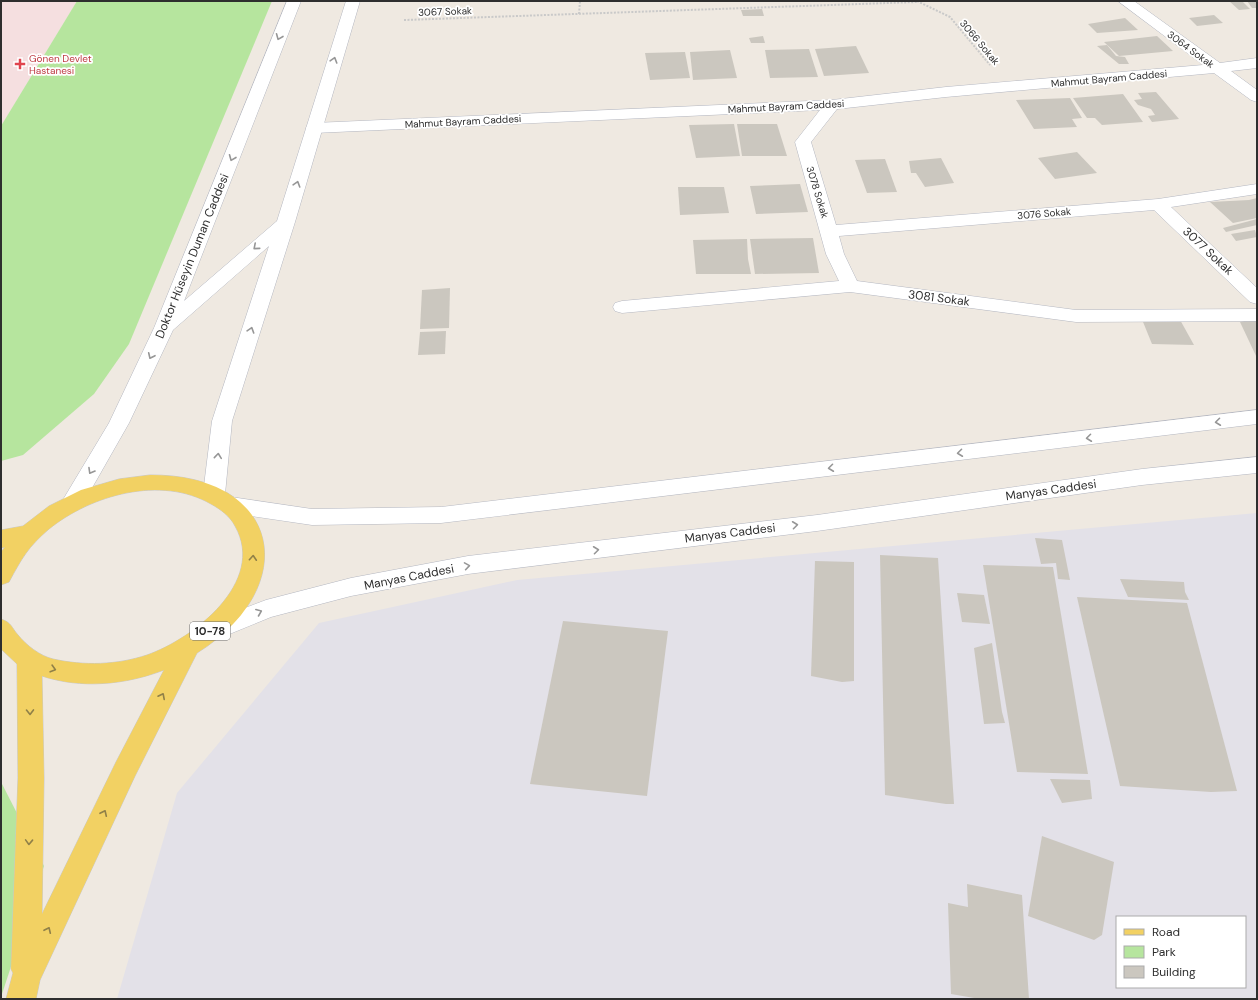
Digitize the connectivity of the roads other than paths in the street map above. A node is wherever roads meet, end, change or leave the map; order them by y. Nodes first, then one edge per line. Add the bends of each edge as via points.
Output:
1 (294, 1) edge
2 (352, 1) edge
3 (1125, 1) edge
4 (1257, 63) edge
5 (1217, 68) junction
6 (1257, 97) edge
7 (832, 105) junction
8 (314, 128) junction
9 (1257, 188) edge
10 (1158, 204) junction
11 (286, 222) junction
12 (829, 231) junction
13 (850, 286) junction
14 (1257, 298) edge
15 (622, 307) dead end
16 (1257, 315) edge
17 (164, 328) junction
18 (1257, 417) edge
19 (1257, 466) edge
20 (223, 500) junction
21 (72, 503) junction
22 (30, 533) junction
23 (1, 539) edge
24 (1, 576) edge
25 (210, 632) junction
26 (11, 645) edge
27 (186, 648) junction
28 (23, 989) edge

1 -> 17 main road, Doktor Hüseyin Duman Caddesi
8 -> 2 main road
3 - 5 main road, 3064 Sokak
4 - 5 main road, Mahmut Bayram Caddesi
5 - 6 main road, 3064 Sokak
5 - 7 main road, Mahmut Bayram Caddesi
7 - 8 main road, Mahmut Bayram Caddesi
7 - 12 main road, 3078 Sokak via 803,142
11 -> 8 main road
9 - 10 main road, 3076 Sokak
10 - 12 main road, 3076 Sokak
10 - 14 main road, 3077 Sokak
11 -> 17 main road
20 -> 11 main road via 222,421
12 - 13 main road, 3078 Sokak
13 - 15 main road, 3081 Sokak
13 - 16 main road, 3081 Sokak via 1076,316
17 -> 21 main road, Doktor Hüseyin Duman Caddesi via 119,422
18 -> 20 main road, Manyas Caddesi via 441,515 312,516
25 -> 19 main road, Manyas Caddesi via 266,609 351,587 468,566 817,522 1142,477
20 - 21 main road, Manyas Caddesi / 10-78 via 195,487 147,482 122,486
25 -> 20 main road, Manyas Caddesi / 10-78 via 239,599 251,574 254,554 251,536 244,519
21 - 22 main road, Manyas Caddesi / 10-78
22 - 23 main road, Manyas Caddesi / 10-78
22 - 24 main road, Manyas Caddesi / 10-78 via 14,551
25 - 27 main road, Manyas Caddesi / 10-78
26 -> 27 main road, Manyas Caddesi / 10-78 via 50,668 75,674 132,670 160,661
26 -> 28 main road, 10-78 via 31,778
28 -> 27 main road, 10-78 via 121,777

